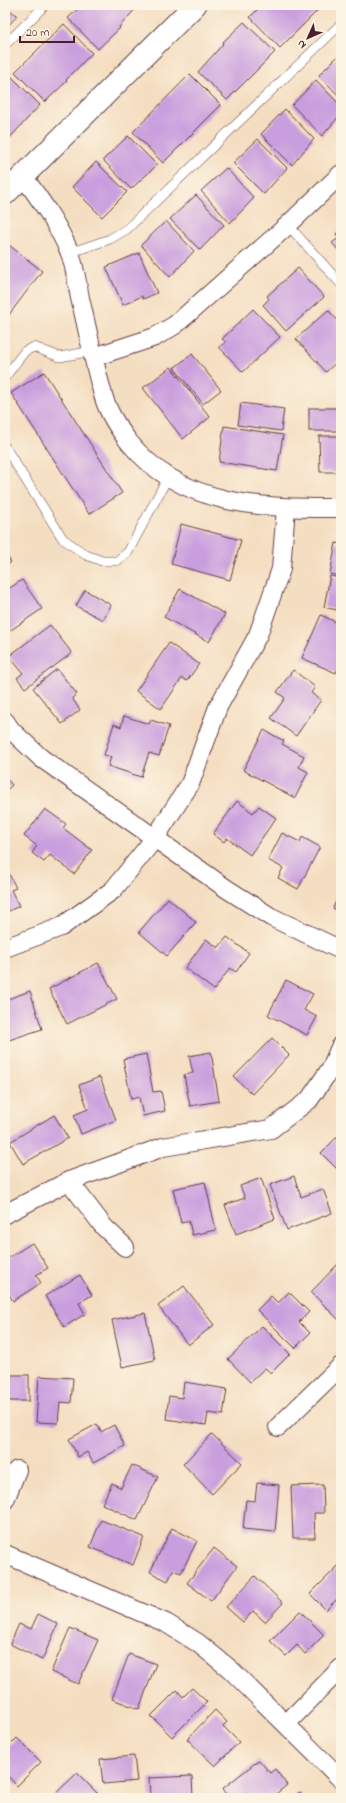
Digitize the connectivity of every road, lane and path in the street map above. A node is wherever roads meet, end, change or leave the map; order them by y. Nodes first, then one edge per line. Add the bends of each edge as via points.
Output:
1 (45, 5) edge
2 (195, 5) edge
3 (341, 24) edge
4 (5, 45) edge
5 (341, 174) edge
6 (23, 176) junction
7 (5, 194) edge
8 (288, 224) junction
9 (69, 253) junction
10 (341, 284) edge
11 (93, 354) junction
12 (5, 377) edge
13 (5, 447) edge
14 (168, 477) junction
15 (286, 508) junction
16 (341, 508) edge
17 (5, 721) edge
18 (155, 838) junction
19 (5, 948) edge
20 (341, 950) edge
21 (341, 1045) edge
22 (69, 1181) junction
23 (5, 1214) edge
24 (125, 1246) dead end
25 (341, 1366) edge
26 (278, 1427) dead end
27 (17, 1470) dead end
28 (5, 1500) edge
29 (5, 1554) edge
30 (341, 1668) edge
31 (286, 1724) junction
32 (341, 1779) edge

1 - 4 lane
2 - 6 street
3 - 9 lane via 127,229 110,239
5 - 8 street
6 - 7 street
6 - 9 street via 54,218
8 - 10 lane
8 - 11 street via 206,300 175,325 155,337
9 - 11 street
11 - 12 lane via 60,357 34,347 25,351
11 - 14 street via 104,400 116,426 139,454
13 - 14 lane via 63,539 86,555 102,561 117,561 128,552
14 - 15 street via 203,493 238,503
15 - 16 street
15 - 18 street via 281,569 258,635 218,707 190,784
17 - 18 street via 41,758
18 - 19 street via 113,890 61,927
18 - 20 street via 271,917
21 - 22 street via 331,1068 309,1100 271,1129 163,1147
22 - 23 street
22 - 24 street via 104,1227
25 - 26 street
27 - 28 street
29 - 31 street via 166,1623 198,1643 230,1669
30 - 31 street
31 - 32 street

